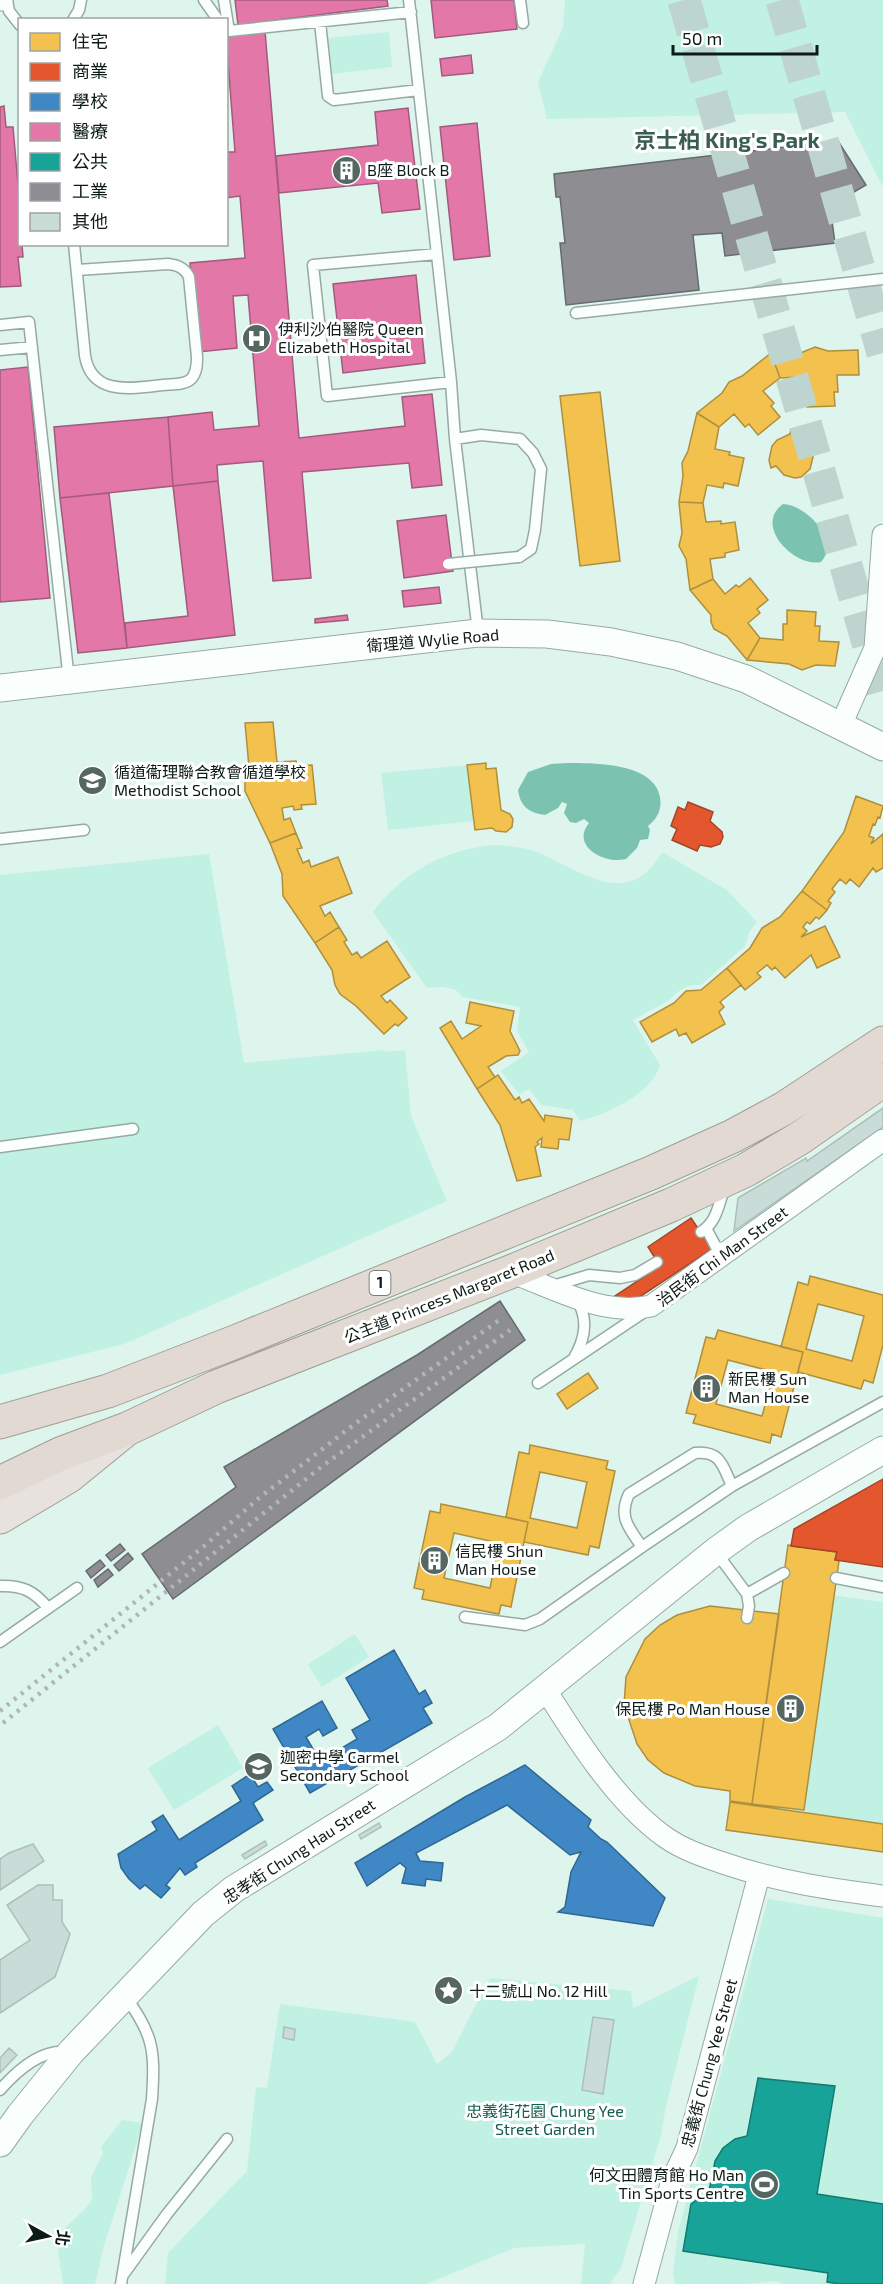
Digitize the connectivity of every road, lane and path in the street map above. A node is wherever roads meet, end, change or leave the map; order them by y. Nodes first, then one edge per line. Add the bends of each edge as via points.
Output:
1 (7, 0) edge
2 (81, 0) edge
3 (204, 0) edge
4 (224, 0) edge
5 (409, 0) edge
6 (520, 0) edge
7 (411, 12) junction
8 (74, 18) edge
9 (217, 18) edge
10 (226, 18) edge
11 (18, 22) edge
12 (320, 22) junction
13 (523, 23) dead end
14 (228, 31) edge
15 (419, 90) junction
16 (74, 246) edge
17 (437, 254) junction
18 (77, 270) junction
19 (883, 279) edge
20 (576, 313) dead end
21 (0, 325) edge
22 (32, 347) junction
23 (0, 350) edge
24 (451, 382) junction
25 (455, 439) junction
26 (883, 535) edge
27 (448, 564) dead end
28 (478, 633) junction
29 (69, 681) junction
30 (0, 688) edge
31 (841, 725) junction
32 (883, 747) edge
33 (84, 830) dead end
34 (0, 839) edge
35 (883, 1043) edge
36 (883, 1080) edge
37 (133, 1129) dead end
38 (883, 1140) edge
39 (0, 1147) edge
40 (728, 1178) junction
41 (731, 1248) junction
42 (657, 1262) dead end
43 (510, 1272) junction
44 (551, 1287) junction
45 (575, 1297) junction
46 (651, 1306) junction
47 (572, 1361) junction
48 (538, 1383) dead end
49 (883, 1402) edge
50 (0, 1422) edge
51 (127, 1429) junction
52 (883, 1450) edge
53 (60, 1454) junction
54 (0, 1465) edge
55 (0, 1483) edge
56 (732, 1486) junction
57 (0, 1517) edge
58 (642, 1547) junction
59 (716, 1551) junction
60 (784, 1573) dead end
61 (836, 1578) dead end
62 (0, 1586) edge
63 (883, 1587) edge
64 (76, 1588) dead end
65 (747, 1594) junction
66 (48, 1608) junction
67 (465, 1617) dead end
68 (747, 1618) dead end
69 (0, 1642) edge
70 (545, 1689) junction
71 (759, 1875) junction
72 (883, 1896) edge
73 (125, 1995) junction
74 (71, 2052) junction
75 (0, 2090) edge
76 (227, 2139) dead end
77 (0, 2143) edge
78 (122, 2280) edge
79 (644, 2284) edge

1 - 11 lane via 9,11
2 - 8 lane
3 - 9 lane
4 - 10 lane
5 - 7 lane
6 - 13 lane
7 - 12 lane
7 - 15 lane
12 - 14 lane
12 - 15 lane via 328,96 334,100
15 - 17 lane
16 - 18 lane
17 - 24 lane
17 - 24 lane via 313,266 327,396
18 - 18 lane via 168,264 186,271 197,357 192,378 183,383 131,388 108,386 93,376 85,356
19 - 20 lane
21 - 22 lane via 29,322
22 - 23 lane
22 - 29 lane
24 - 25 lane
25 - 27 lane, bridge via 481,435 520,440 541,469 531,549 519,557
25 - 28 lane
26 - 31 street via 875,648
28 - 29 street, 衛理道 Wylie Road
28 - 31 street, 衛理道 Wylie Road via 558,635 677,656 747,679
29 - 30 street, 衛理道 Wylie Road
31 - 32 street, 衛理道 Wylie Road
33 - 34 lane
35 - 50 highway, 1 via 783,1109 651,1173 108,1391
36 - 40 highway, 公主道 Princess Margaret Road / 1 via 800,1138
37 - 39 lane
38 - 41 street, 治民街 Chi Man Street
40 - 41 lane via 716,1217 703,1230 716,1247
40 - 43 highway, 公主道 Princess Margaret Road / 1
41 - 46 street, 治民街 Chi Man Street
42 - 44 lane via 635,1275 590,1275
43 - 44 street, 治民街 Chi Man Street
43 - 51 highway, 公主道 Princess Margaret Road / 1 via 216,1387
44 - 45 street, 治民街 Chi Man Street
45 - 46 street, 治民街 Chi Man Street via 618,1309
45 - 47 lane via 585,1322 584,1337
46 - 47 lane
47 - 48 lane
49 - 56 lane
51 - 53 highway, 公主道 Princess Margaret Road / 1
51 - 57 main road via 69,1476
52 - 59 street, 忠孝街 Chung Hau Street via 748,1528
53 - 54 highway
53 - 55 highway, 公主道 Princess Margaret Road / 1
56 - 58 lane
56 - 58 lane via 719,1459 704,1452 695,1453 629,1494 623,1514
58 - 67 lane via 531,1623
59 - 65 lane
59 - 70 street, 忠孝街 Chung Hau Street
60 - 65 lane
61 - 63 lane
62 - 66 lane via 29,1589
64 - 66 lane
65 - 68 lane
66 - 69 lane
70 - 71 street via 614,1787 651,1826 689,1851
70 - 73 street, 忠孝街 Chung Hau Street via 498,1726 234,1889 203,1914
71 - 72 street
71 - 79 street, 忠義街 Chung Yee Street via 687,2148 672,2180
73 - 74 street, 忠孝街 Chung Hau Street
73 - 78 lane via 144,2021 154,2070
74 - 75 lane via 57,2051 27,2065
74 - 77 street, 忠孝街 Chung Hau Street
76 - 78 lane via 167,2214

